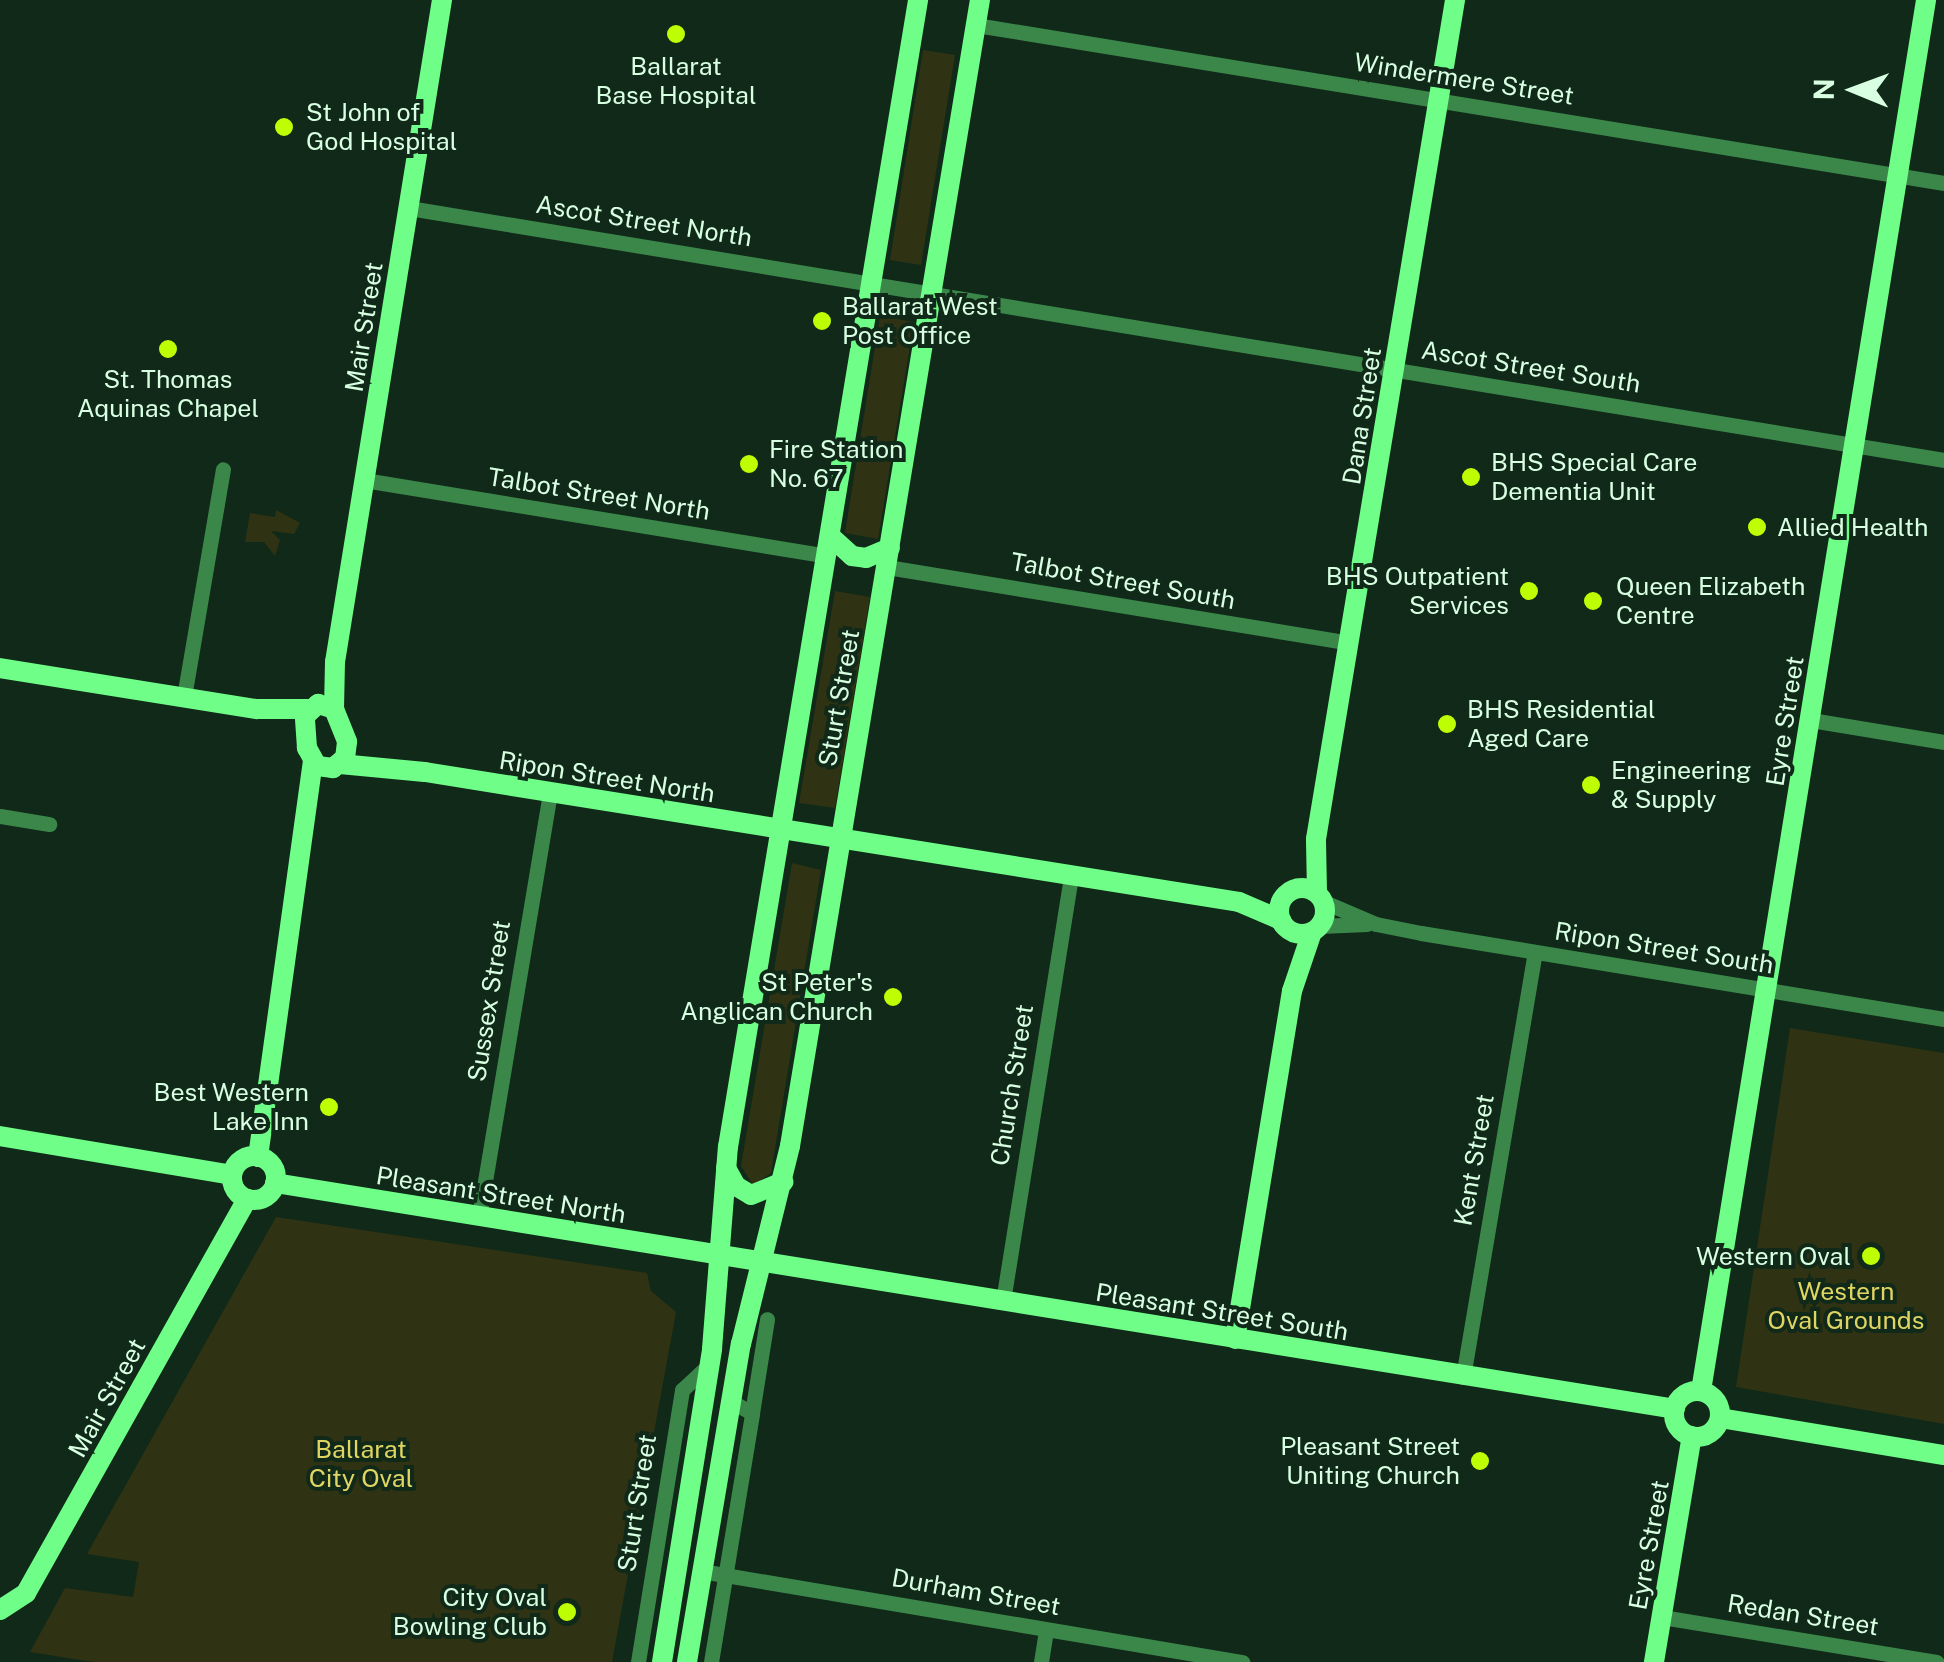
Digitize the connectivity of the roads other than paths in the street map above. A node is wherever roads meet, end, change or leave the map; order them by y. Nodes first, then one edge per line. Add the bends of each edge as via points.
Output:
1 (442, 0) edge
2 (918, 0) edge
3 (980, 0) edge
4 (1455, 0) edge
5 (1926, 0) edge
6 (976, 25) junction
7 (1440, 100) junction
8 (1899, 175) junction
9 (1944, 182) edge
10 (409, 208) junction
11 (871, 284) junction
12 (932, 294) junction
13 (1395, 370) junction
14 (1855, 446) junction
15 (1944, 460) edge
16 (223, 469) dead end
17 (364, 480) junction
18 (826, 556) junction
19 (887, 567) junction
20 (1350, 644) junction
21 (0, 668) edge
22 (184, 698) junction
23 (315, 713) junction
24 (1810, 720) junction
25 (346, 742) junction
26 (1944, 742) edge
27 (328, 765) junction
28 (424, 772) junction
29 (550, 794) junction
30 (0, 816) edge
31 (49, 824) dead end
32 (781, 831) junction
33 (840, 839) junction
34 (1071, 877) junction
35 (1305, 895) junction
36 (1239, 902) junction
37 (1376, 924) junction
38 (1285, 926) junction
39 (1316, 929) junction
40 (1535, 952) junction
41 (1767, 990) junction
42 (1292, 991) junction
43 (1944, 1019) edge
44 (0, 1136) edge
45 (258, 1157) junction
46 (726, 1168) junction
47 (232, 1175) junction
48 (783, 1182) junction
49 (275, 1183) junction
50 (247, 1199) junction
51 (478, 1217) junction
52 (719, 1256) junction
53 (761, 1262) junction
54 (1003, 1301) junction
55 (767, 1319) dead end
56 (1235, 1339) junction
57 (710, 1364) junction
58 (1463, 1377) junction
59 (1701, 1391) junction
60 (730, 1401) junction
61 (1675, 1409) junction
62 (752, 1414) junction
63 (1720, 1418) junction
64 (1692, 1436) junction
65 (1944, 1455) edge
66 (701, 1571) junction
67 (725, 1574) junction
68 (0, 1610) edge
69 (1662, 1617) junction
70 (1046, 1630) junction
71 (638, 1662) edge
72 (662, 1662) edge
73 (687, 1662) edge
74 (711, 1662) edge
75 (1041, 1662) edge
76 (1242, 1662) edge
77 (1654, 1662) edge
78 (1936, 1662) edge

1 - 10 street, Mair Street
2 - 11 street, Sturt Street
3 - 6 street, Sturt Street
4 - 7 street, Dana Street
5 - 8 street, Eyre Street
6 - 7 street, Windermere Street
6 - 12 street, Sturt Street
7 - 8 street, Windermere Street
7 - 13 street, Dana Street
8 - 9 street, Windermere Street
8 - 14 street, Eyre Street
10 - 11 street, Ascot Street North
10 - 17 street, Mair Street
11 - 12 street, Ascot Street North
11 - 18 street, Sturt Street
12 - 13 street, Ascot Street South
12 - 19 street, Sturt Street
13 - 14 street, Ascot Street South
13 - 20 street, Dana Street
14 - 15 street, Ascot Street South
14 - 24 street, Eyre Street
16 - 22 street
17 - 18 street, Talbot Street North
17 - 23 street, Mair Street via 335,662
18 - 19 street via 866,558
18 - 19 street via 864,570
18 - 32 street, Sturt Street
19 - 20 street, Talbot Street South
19 - 33 street, Sturt Street
20 - 35 street, Dana Street
21 - 22 street
22 - 23 street
23 - 25 street
23 - 27 street
24 - 26 street
24 - 41 street, Eyre Street
25 - 27 street
25 - 28 street, Ripon Street North
27 - 28 street, Ripon Street North
27 - 45 street via 308,825
28 - 29 street, Ripon Street North
29 - 32 street, Ripon Street North
29 - 51 street, Sussex Street
30 - 31 street
32 - 33 street, Ripon Street North
32 - 46 street, Sturt Street
33 - 34 street
33 - 48 street, Sturt Street
34 - 36 street
34 - 54 street, Church Street
35 - 36 street
35 - 37 street, Ripon Street South
35 - 38 street
35 - 39 street
36 - 38 street
37 - 39 street, Ripon Street South
37 - 40 street, Ripon Street South
38 - 39 street
38 - 42 street
39 - 42 street
40 - 41 street, Ripon Street South
40 - 58 street, Kent Street
41 - 43 street, Ripon Street South
41 - 59 street, Eyre Street
42 - 56 street
44 - 47 street
45 - 47 street via 242,1160
45 - 49 street via 271,1165
46 - 48 street via 736,1186 752,1195
46 - 52 street, Sturt Street
47 - 50 street via 236,1191
48 - 53 street, Sturt Street
49 - 50 street via 264,1197
49 - 51 street, Pleasant Street North
50 - 68 street, Mair Street via 32,1584
51 - 52 street, Pleasant Street North
52 - 53 street, Pleasant Street North
52 - 57 street, Sturt Street
53 - 54 street, Pleasant Street South
53 - 60 street, Sturt Street
54 - 56 street, Pleasant Street South
55 - 62 street
56 - 58 street, Pleasant Street South
57 - 71 street, Sturt Street via 682,1390
57 - 72 street, Sturt Street
58 - 61 street, Pleasant Street South
59 - 61 street via 1684,1395
59 - 63 street via 1716,1401
60 - 62 street
60 - 66 street, Sturt Street
61 - 64 street via 1678,1426
62 - 67 street
63 - 64 street via 1710,1433
63 - 65 street
64 - 69 street, Eyre Street
66 - 67 street, Durham Street
66 - 73 street, Sturt Street
67 - 70 street, Durham Street
67 - 74 street
69 - 77 street, Eyre Street
69 - 78 street, Redan Street
70 - 75 street
70 - 76 street, Durham Street

